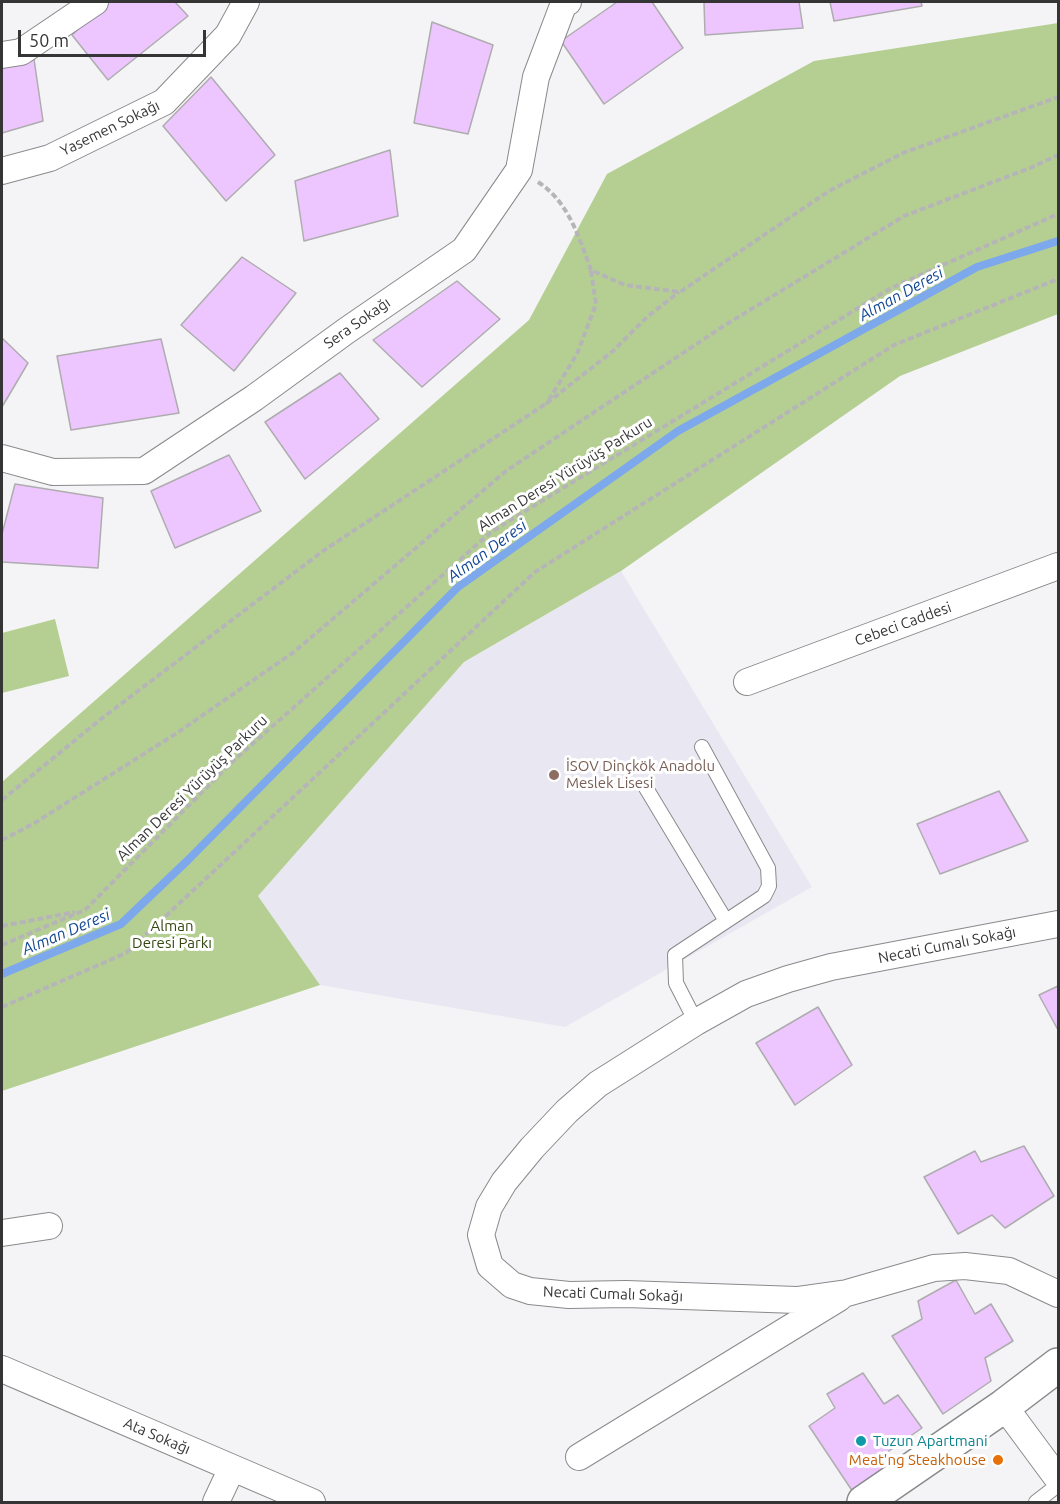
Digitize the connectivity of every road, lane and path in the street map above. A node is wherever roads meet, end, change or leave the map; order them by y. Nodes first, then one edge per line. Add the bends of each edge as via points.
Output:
1 (95, 2) edge
2 (246, 2) edge
3 (568, 2) edge
4 (2, 55) edge
5 (1059, 97) edge
6 (1059, 155) edge
7 (519, 170) junction
8 (2, 171) edge
9 (1059, 214) edge
10 (591, 270) junction
11 (1059, 279) edge
12 (680, 292) junction
13 (547, 403) junction
14 (2, 458) edge
15 (1059, 566) edge
16 (747, 682) dead end
17 (702, 747) dead end
18 (646, 788) dead end
19 (2, 800) edge
20 (2, 840) edge
21 (85, 910) junction
22 (726, 921) junction
23 (1059, 924) edge
24 (2, 926) edge
25 (2, 945) edge
26 (2, 1007) edge
27 (696, 1022) junction
28 (49, 1226) dead end
29 (2, 1233) edge
30 (847, 1293) junction
31 (1059, 1294) edge
32 (1059, 1365) edge
33 (2, 1369) edge
34 (1004, 1406) junction
35 (579, 1457) dead end
36 (232, 1468) junction
37 (1059, 1479) edge
38 (1059, 1485) edge
39 (216, 1503) edge
40 (312, 1503) edge
41 (864, 1503) edge
42 (1036, 1503) edge

1 - 4 street via 21,52
2 - 8 street, Yasemen Sokağı via 228,35 164,102 50,158
3 - 7 street, Sera Sokağı via 564,3 536,77
5 - 12 path via 903,153 829,191
6 - 20 path via 904,216 722,327 506,471 294,652 177,733
7 - 10 path via 546,187 564,207
7 - 14 street, Sera Sokağı via 464,250 144,471 53,472
9 - 21 path, Alman Deresi Yürüyüş Parkuru via 891,288 491,532 230,764
10 - 12 path via 625,285
10 - 13 path via 596,304 577,354
11 - 26 path via 894,345 535,572 126,952
12 - 13 path
13 - 19 path via 323,551 110,712
15 - 16 street, Cebeci Caddesi
17 - 22 lane via 768,868 770,886 764,896
18 - 22 lane
21 - 24 path
21 - 25 path, Alman Deresi Yürüyüş Parkuru
22 - 27 lane via 675,955 676,983
23 - 27 street, Necati Cumalı Sokağı via 831,967 746,994
27 - 30 street, Necati Cumalı Sokağı via 598,1083 532,1148 489,1208 481,1235 490,1266 512,1285 569,1295 798,1300
28 - 29 street
30 - 31 street, Necati Cumalı Sokağı via 934,1268 964,1266 1009,1271
30 - 35 street
32 - 34 street
33 - 36 street, Ata Sokağı
34 - 37 street
34 - 41 street
36 - 39 street
36 - 40 street, Ata Sokağı
38 - 42 lane

